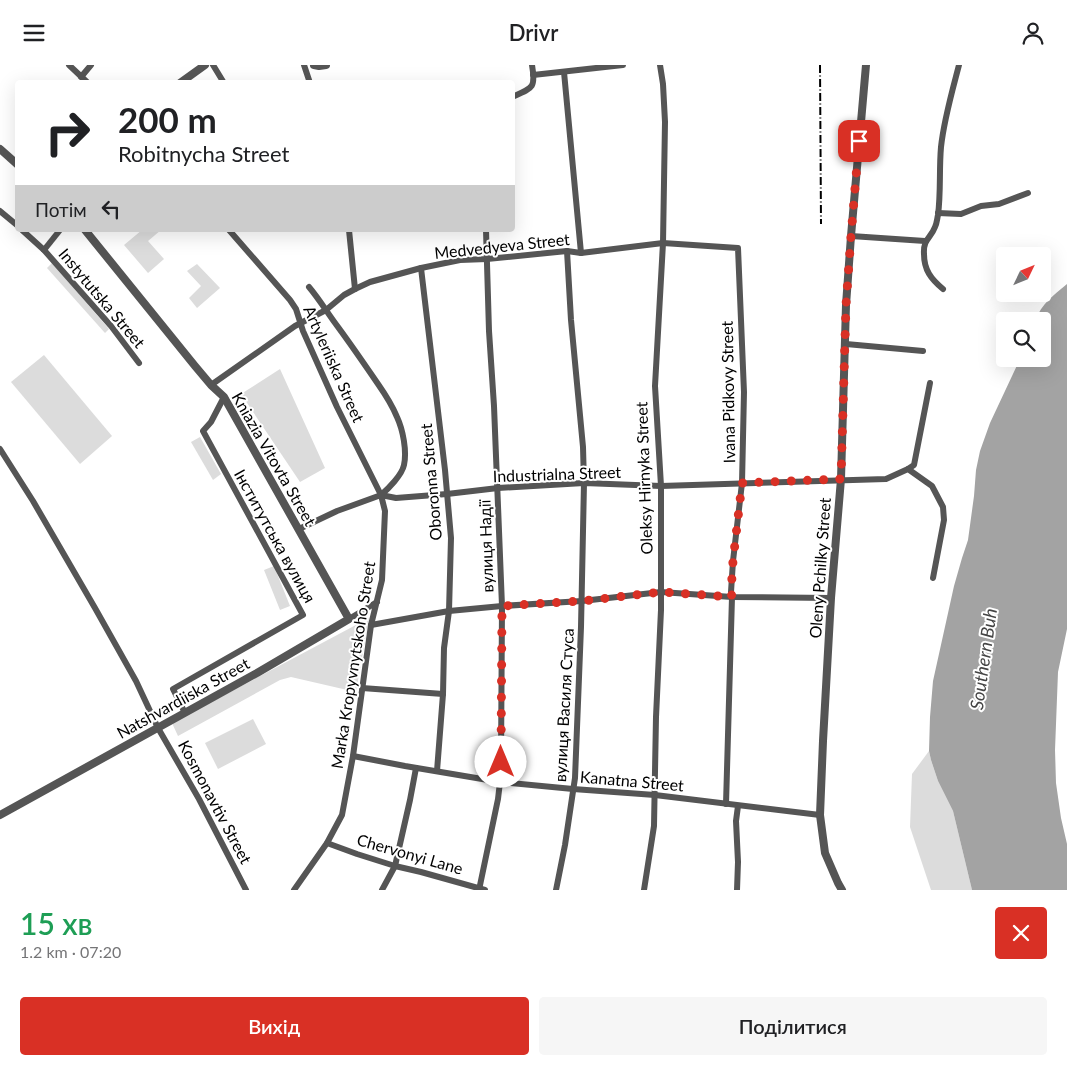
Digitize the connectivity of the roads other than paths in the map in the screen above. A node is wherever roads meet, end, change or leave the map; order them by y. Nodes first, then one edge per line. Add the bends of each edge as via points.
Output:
1 (68, 65) edge
2 (91, 65) edge
3 (206, 65) edge
4 (213, 65) edge
5 (304, 65) edge
6 (314, 65) edge
7 (326, 65) edge
8 (532, 65) edge
9 (623, 65) edge
10 (660, 65) edge
11 (866, 65) edge
12 (959, 65) edge
13 (564, 72) junction
14 (534, 75) junction
15 (81, 77) junction
16 (84, 80) edge
17 (184, 80) edge
18 (222, 80) edge
19 (309, 80) edge
20 (515, 96) edge
21 (0, 149) edge
22 (15, 162) edge
23 (1028, 193) dead end
24 (0, 211) edge
25 (938, 213) junction
26 (15, 224) edge
27 (24, 232) edge
28 (58, 232) edge
29 (87, 232) edge
30 (231, 232) edge
31 (349, 232) edge
32 (486, 232) edge
33 (851, 236) junction
34 (926, 241) junction
35 (664, 243) junction
36 (738, 248) joint
37 (44, 250) junction
38 (568, 251) junction
39 (581, 253) junction
40 (487, 259) junction
41 (422, 268) junction
42 (309, 287) dead end
43 (355, 289) junction
44 (943, 289) dead end
45 (326, 310) junction
46 (300, 323) junction
47 (846, 344) junction
48 (923, 351) dead end
49 (139, 363) dead end
50 (930, 383) dead end
51 (211, 385) junction
52 (224, 397) junction
53 (0, 449) edge
54 (908, 469) junction
55 (841, 479) junction
56 (584, 483) junction
57 (742, 483) junction
58 (662, 486) junction
59 (498, 488) junction
60 (447, 494) junction
61 (380, 495) junction
62 (299, 529) junction
63 (933, 578) dead end
64 (661, 592) junction
65 (732, 597) junction
66 (831, 598) junction
67 (582, 601) junction
68 (377, 602) junction
69 (502, 606) junction
70 (449, 611) junction
71 (349, 619) junction
72 (371, 625) junction
73 (362, 688) junction
74 (443, 694) junction
75 (185, 713) junction
76 (158, 728) junction
77 (353, 756) junction
78 (416, 768) junction
79 (437, 771) junction
80 (500, 782) junction
81 (573, 789) junction
82 (655, 795) junction
83 (726, 804) junction
84 (738, 806) junction
85 (0, 815) edge
86 (820, 815) junction
87 (327, 843) junction
88 (396, 866) junction
89 (246, 890) edge
90 (294, 890) edge
91 (382, 890) edge
92 (481, 890) edge
93 (556, 890) edge
94 (644, 890) edge
95 (737, 890) edge
96 (842, 890) edge

1 - 15 street
2 - 15 street
3 - 17 street
4 - 18 street
5 - 19 street
6 - 7 street
8 - 14 street
9 - 13 street
10 - 35 street, Oleksy Hirnyka Street via 665,122
11 - 33 street, Oleny Pchilky Street
12 - 25 street via 944,123
13 - 14 street
13 - 39 street
14 - 20 street via 531,88
15 - 16 street
21 - 22 street
23 - 25 street via 961,215
24 - 26 street
25 - 34 street via 935,227
27 - 37 street, Instytutska Street
28 - 37 street
29 - 51 street, Kniazia Vitovta Street
30 - 46 street, Artyleriiska Street via 290,300
31 - 43 street
32 - 40 street, вулиця Надії
33 - 34 street
33 - 47 street, Oleny Pchilky Street
34 - 44 street via 926,269
35 - 36 street, Medvedyeva Street
35 - 39 street, Medvedyeva Street
35 - 58 street, Oleksy Hirnyka Street via 655,386
36 - 57 street, Ivana Pidkovy Street via 744,391
37 - 49 street, Instytutska Street
38 - 39 street, Medvedyeva Street
38 - 40 street, Medvedyeva Street
38 - 56 street, вулиця Василя Стуса
40 - 41 street, Medvedyeva Street
40 - 59 street, вулиця Надії
41 - 43 street, Medvedyeva Street
41 - 60 street, Oboronna Street
42 - 45 street
43 - 45 street, Medvedyeva Street
45 - 46 street, Medvedyeva Street
45 - 61 street via 398,418 405,453 404,467
46 - 51 street, Medvedyeva Street
46 - 61 street, Artyleriiska Street
47 - 48 street
47 - 55 street, Oleny Pchilky Street
50 - 54 street via 914,465
51 - 52 street, Kniazia Vitovta Street
52 - 62 street, Kniazia Vitovta Street
52 - 75 street, Інститутська вулиця via 203,431 303,615 173,689
53 - 76 street, Kosmonavtiv Street via 95,608
54 - 55 street, Industrialna Street via 886,479
54 - 63 street via 932,486 943,507 944,520
55 - 57 street, Industrialna Street
55 - 66 street, Oleny Pchilky Street
56 - 58 street, Industrialna Street
56 - 59 street, Industrialna Street
56 - 67 street, вулиця Василя Стуса
57 - 58 street, Industrialna Street
57 - 65 street, Ivana Pidkovy Street
58 - 64 street, Oleksy Hirnyka Street
59 - 60 street, Industrialna Street
59 - 69 street, вулиця Надії
60 - 61 street, Industrialna Street via 396,498
60 - 70 street, Oboronna Street via 451,539
61 - 62 street
61 - 68 street, Marka Kropyvnytskoho Street via 385,511 385,535
62 - 71 street, Kniazia Vitovta Street
64 - 65 street
64 - 67 street
64 - 82 street, Oleksy Hirnyka Street
65 - 66 street
65 - 83 street, Ivana Pidkovy Street
66 - 86 street, Oleny Pchilky Street
67 - 69 street
67 - 81 street, вулиця Василя Стуса
68 - 71 street, Natshvardiiska Street
68 - 72 street, Marka Kropyvnytskoho Street
69 - 70 street
69 - 80 street, вулиця Надії
70 - 72 street
70 - 74 street, Oboronna Street
71 - 75 street, Natshvardiiska Street
72 - 73 street, Marka Kropyvnytskoho Street
73 - 74 street
73 - 77 street, Marka Kropyvnytskoho Street
74 - 79 street, Oboronna Street
75 - 76 street, Natshvardiiska Street
76 - 85 street, Natshvardiiska Street
76 - 89 street, Kosmonavtiv Street
77 - 78 street, Kanatna Street
77 - 87 street, Marka Kropyvnytskoho Street via 342,815
78 - 79 street, Kanatna Street
78 - 88 street
79 - 80 street, Kanatna Street
80 - 81 street, Kanatna Street
80 - 92 street, вулиця Надії
81 - 82 street, Kanatna Street
81 - 93 street, вулиця Василя Стуса
82 - 83 street, Kanatna Street
82 - 94 street, Oleksy Hirnyka Street via 654,827
83 - 84 street, Kanatna Street
84 - 86 street, Kanatna Street
84 - 95 street
86 - 96 street, Oleny Pchilky Street via 825,853
87 - 88 street, Chervonyi Lane
87 - 90 street, Marka Kropyvnytskoho Street
88 - 91 street
88 - 92 street, Chervonyi Lane

